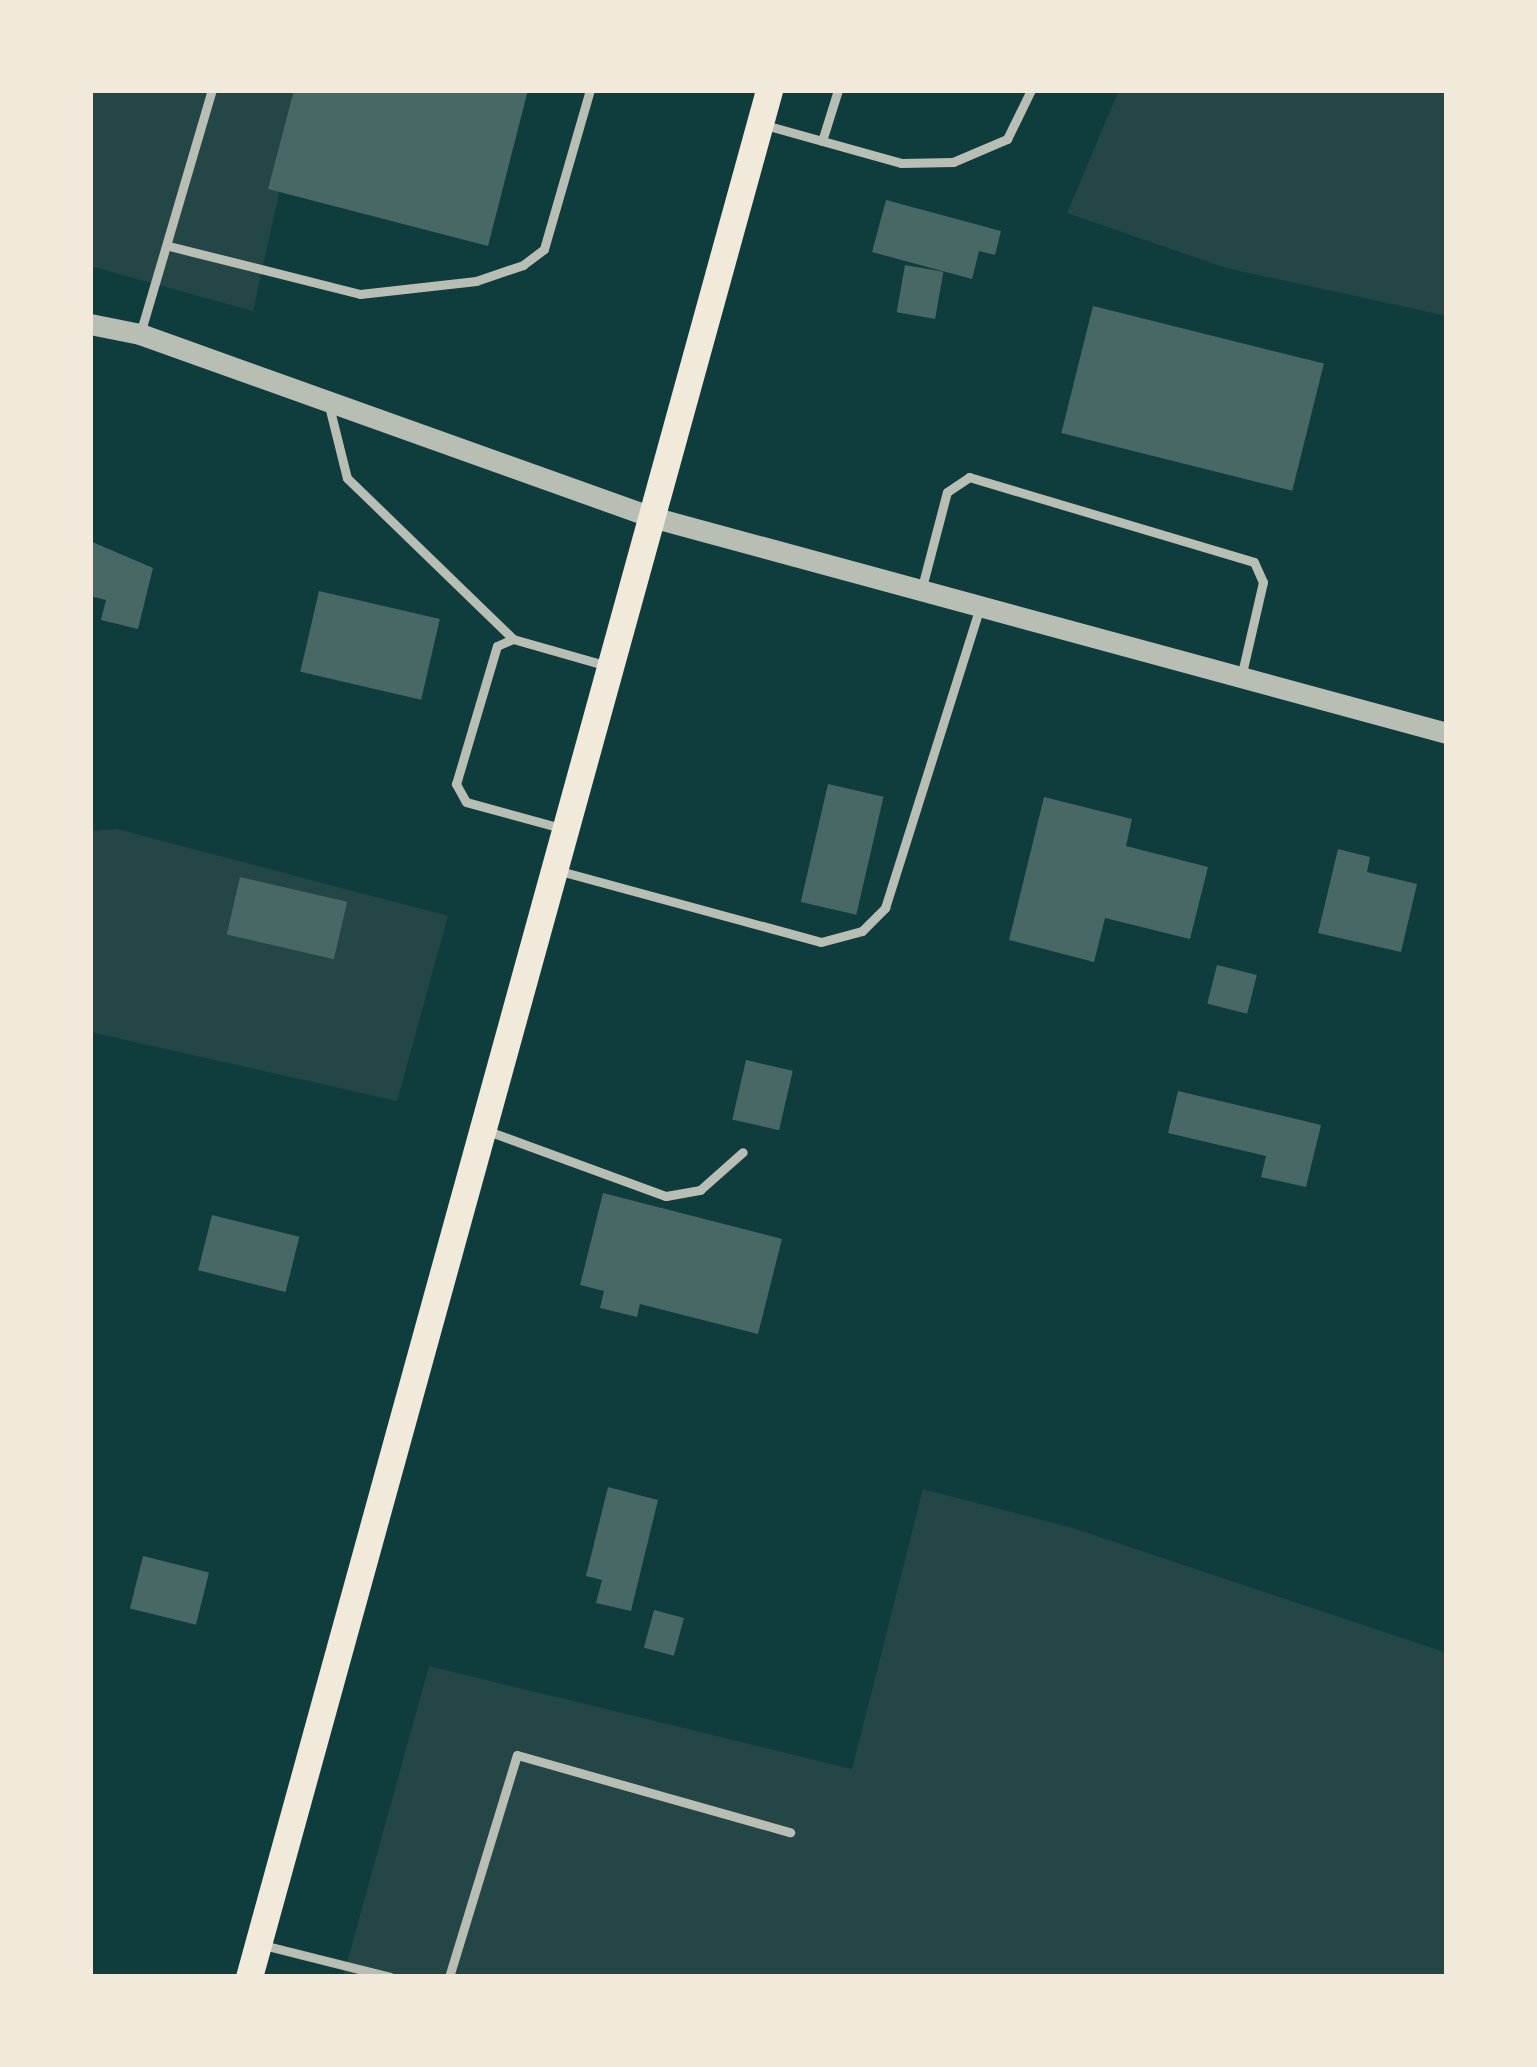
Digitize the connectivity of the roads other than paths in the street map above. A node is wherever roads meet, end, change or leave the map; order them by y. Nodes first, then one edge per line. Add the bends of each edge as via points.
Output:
1 (212, 90) edge
2 (590, 90) edge
3 (769, 90) edge
4 (838, 90) edge
5 (1031, 90) edge
6 (760, 124) junction
7 (822, 141) junction
8 (169, 246) junction
9 (90, 324) edge
10 (140, 334) junction
11 (328, 401) junction
12 (652, 518) junction
13 (921, 590) junction
14 (980, 606) junction
15 (513, 639) junction
16 (611, 667) junction
17 (1241, 676) junction
18 (1447, 733) edge
19 (566, 829) junction
20 (555, 870) junction
21 (483, 1130) junction
22 (743, 1152) dead end
23 (790, 1832) dead end
24 (258, 1944) junction
25 (249, 1977) edge
26 (389, 1977) edge
27 (449, 1977) edge

1 - 8 lane
2 - 8 lane via 544,249 524,265 476,281 360,294
3 - 6 main road
4 - 7 lane
5 - 7 lane via 1007,139 952,162 902,163
6 - 7 lane
6 - 12 main road
8 - 10 lane
9 - 10 street
10 - 11 street
11 - 12 street
11 - 15 lane via 347,478
12 - 13 street
12 - 16 main road
13 - 14 street
13 - 17 lane via 947,492 970,477 1254,562 1263,582
14 - 17 street
14 - 20 lane via 885,908 862,931 821,942
15 - 16 lane
15 - 19 lane via 496,646 456,784 466,802
16 - 19 main road
17 - 18 street
19 - 20 main road
20 - 21 main road
21 - 22 lane via 665,1196 700,1190
21 - 24 main road
23 - 27 lane via 517,1755
24 - 25 main road
24 - 26 lane

